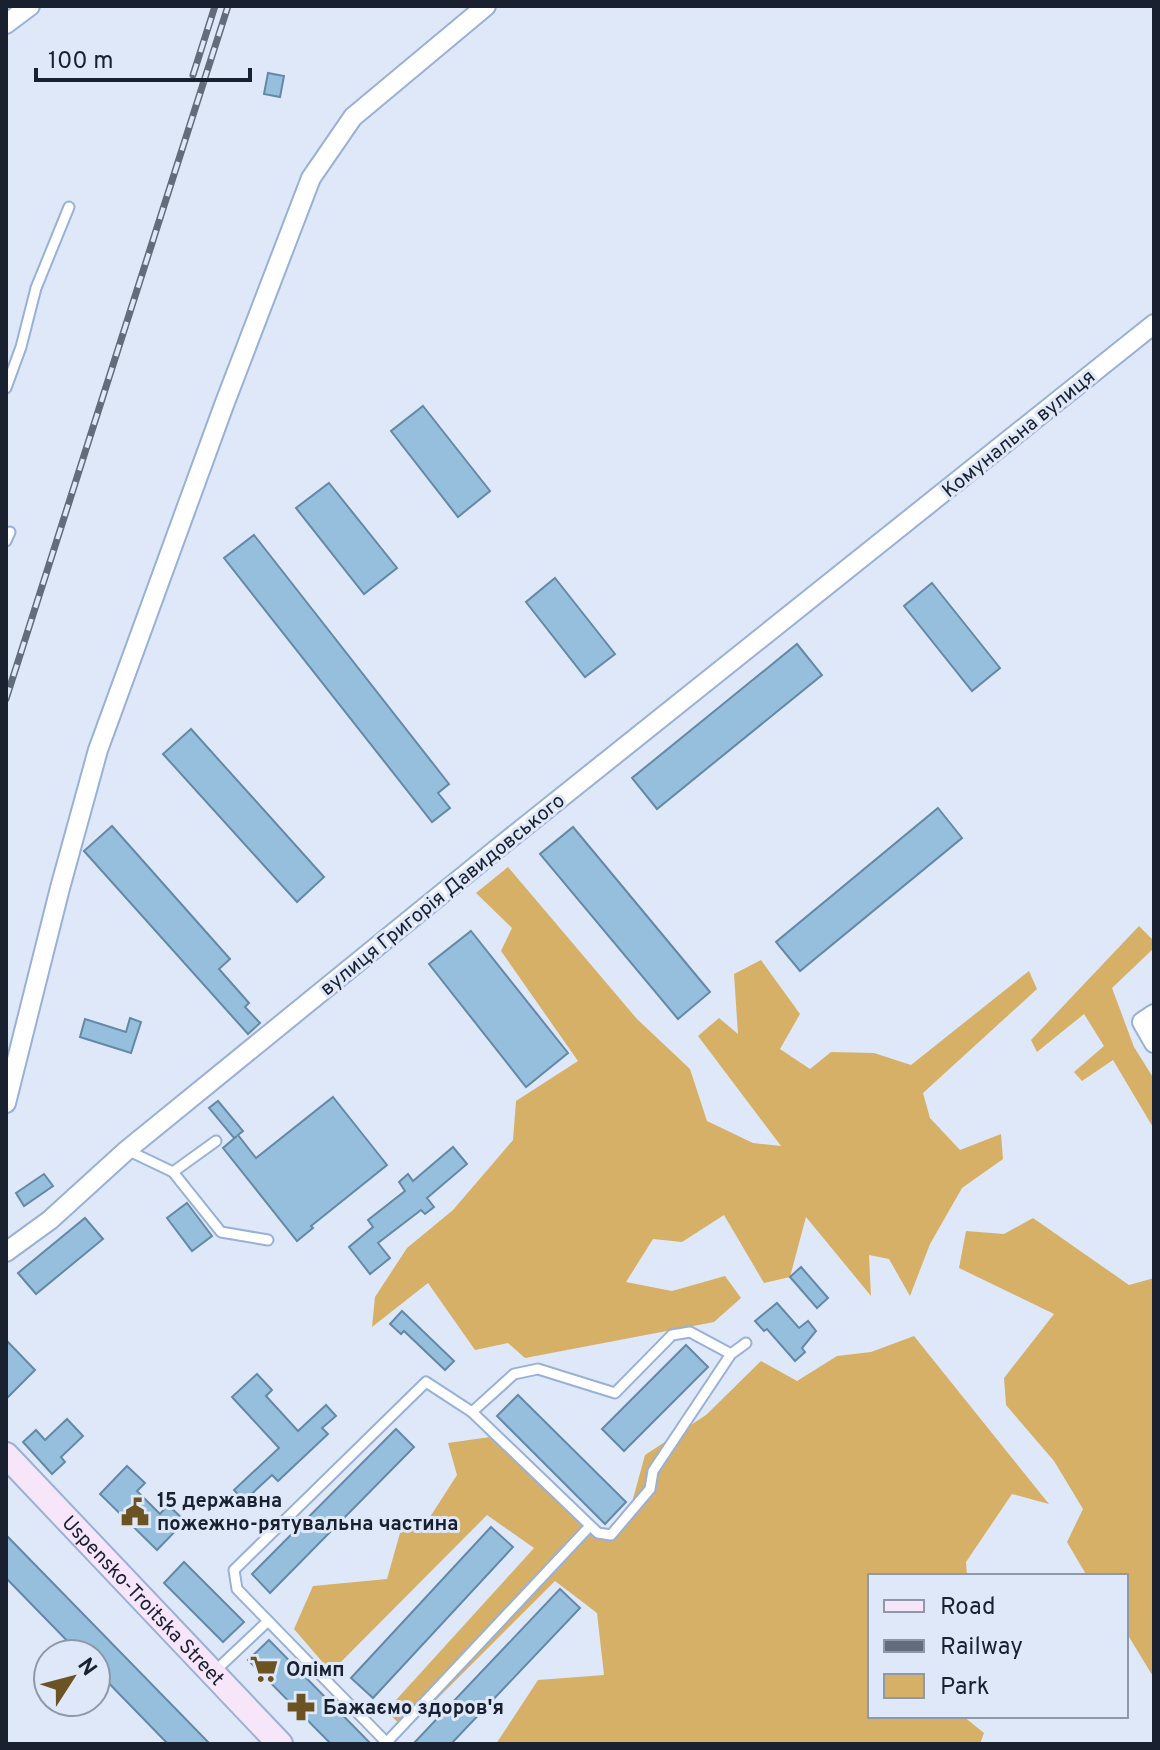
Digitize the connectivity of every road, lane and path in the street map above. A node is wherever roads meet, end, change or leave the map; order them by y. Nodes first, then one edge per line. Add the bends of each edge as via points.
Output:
1 (30, 6) edge
2 (486, 6) edge
3 (6, 24) edge
4 (69, 207) dead end
5 (1154, 324) edge
6 (6, 388) edge
7 (883, 542) joint
8 (1148, 1018) edge
9 (1154, 1043) edge
10 (6, 1103) edge
11 (216, 1141) dead end
12 (127, 1150) junction
13 (173, 1172) junction
14 (268, 1240) dead end
15 (6, 1252) edge
16 (746, 1343) dead end
17 (731, 1354) junction
18 (472, 1412) junction
19 (6, 1455) edge
20 (590, 1526) junction
21 (268, 1621) junction
22 (212, 1675) junction
23 (388, 1743) edge
24 (280, 1744) edge

1 - 3 street
2 - 10 street via 353,117 311,178 98,750
4 - 6 lane via 36,288
5 - 7 street, Комунальна вулиця
7 - 12 street, вулиця Григорія Давидовського
8 - 9 street
11 - 13 lane
12 - 13 lane
12 - 15 street, вулиця Григорія Давидовського
13 - 14 lane via 221,1232
16 - 17 lane
17 - 18 lane via 690,1332 672,1335 615,1393 538,1369 514,1374
17 - 20 lane via 653,1471 650,1489 611,1535
18 - 20 lane
18 - 21 lane via 426,1382 234,1570 237,1589
19 - 22 main road, Uspensko-Troitska Street
20 - 23 lane
21 - 22 lane
21 - 23 lane
22 - 24 main road, Uspensko-Troitska Street

